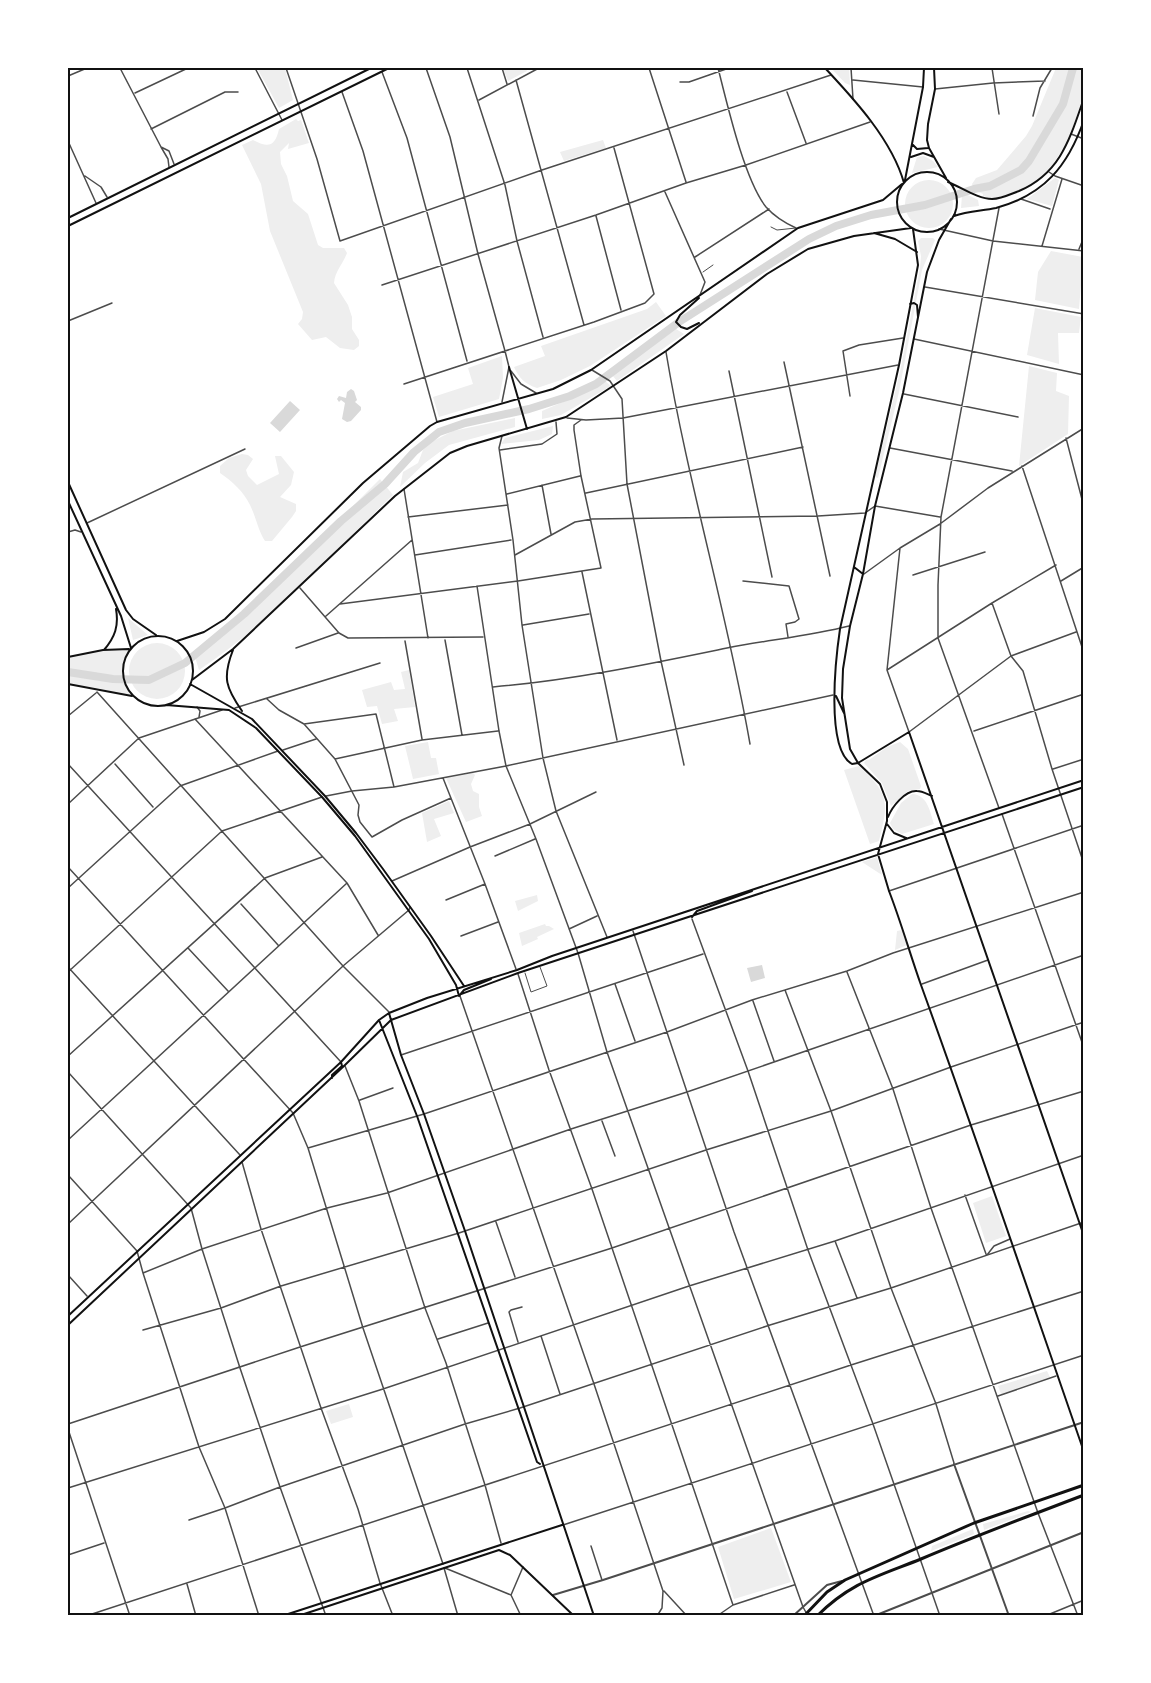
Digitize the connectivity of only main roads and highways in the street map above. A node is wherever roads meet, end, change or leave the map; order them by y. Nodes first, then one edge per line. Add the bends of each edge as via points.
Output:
1 (371, 68) edge
2 (389, 68) edge
3 (825, 68) edge
4 (924, 68) edge
5 (934, 68) edge
6 (1083, 98) edge
7 (1083, 120) edge
8 (912, 144) junction
9 (929, 147) junction
10 (910, 157) junction
11 (936, 159) junction
12 (174, 165) junction
13 (156, 174) junction
14 (174, 174) junction
15 (151, 176) junction
16 (948, 181) junction
17 (157, 183) junction
18 (904, 183) junction
19 (152, 185) junction
20 (68, 218) edge
21 (952, 218) junction
22 (68, 226) edge
23 (912, 228) junction
24 (871, 233) junction
25 (917, 252) junction
26 (700, 296) junction
27 (910, 304) junction
28 (709, 316) junction
29 (918, 317) junction
30 (508, 367) road end
31 (518, 398) junction
32 (527, 429) junction
33 (872, 480) junction
34 (68, 482) edge
35 (881, 483) junction
36 (68, 501) edge
37 (854, 565) junction
38 (863, 574) junction
39 (116, 606) junction
40 (156, 635) junction
41 (177, 641) junction
42 (130, 649) junction
43 (233, 649) junction
44 (104, 650) junction
45 (68, 657) edge
46 (834, 681) junction
47 (191, 682) junction
48 (68, 684) edge
49 (841, 687) junction
50 (835, 694) junction
51 (134, 697) junction
52 (166, 705) junction
53 (243, 714) junction
54 (847, 721) junction
55 (280, 751) junction
56 (858, 763) junction
57 (1083, 780) edge
58 (1083, 787) edge
59 (932, 796) junction
60 (324, 797) junction
61 (887, 820) junction
62 (942, 826) junction
63 (944, 832) junction
64 (908, 838) junction
65 (879, 848) junction
66 (878, 854) junction
67 (754, 889) junction
68 (691, 917) junction
69 (517, 972) junction
70 (495, 977) junction
71 (464, 986) junction
72 (458, 988) junction
73 (459, 996) junction
74 (389, 1013) junction
75 (379, 1020) junction
76 (391, 1020) junction
77 (383, 1027) junction
78 (341, 1062) junction
79 (332, 1078) junction
80 (1083, 1236) edge
81 (68, 1316) edge
82 (68, 1325) edge
83 (522, 1408) junction
84 (1083, 1452) edge
85 (1083, 1485) edge
86 (1083, 1495) edge
87 (562, 1525) junction
88 (507, 1542) junction
89 (501, 1544) junction
90 (493, 1551) junction
91 (506, 1552) junction
92 (806, 1615) edge
93 (282, 1616) edge
94 (298, 1616) edge
95 (574, 1616) edge
96 (594, 1616) edge
97 (817, 1616) edge

1 - 12 main road
2 - 14 main road
3 - 18 main road via 870,122 893,157
4 - 8 main road
5 - 9 main road
6 - 16 main road via 1059,158 1032,185 991,199
7 - 21 main road via 1078,137 1055,176 1034,192 999,207
8 - 9 main road via 917,149
8 - 10 main road
9 - 11 main road
10 - 11 main road via 923,153
10 - 18 main road
11 - 16 main road
12 - 13 main road
12 - 14 main road
13 - 15 main road
13 - 17 main road
14 - 17 main road
15 - 19 main road
15 - 20 main road
16 - 18 main road via 926,172 913,175
16 - 21 main road via 954,191 956,210
17 - 19 main road
18 - 23 main road via 897,195 897,206
18 - 26 main road via 883,200 798,228
19 - 22 main road
21 - 23 main road via 939,229 925,232
21 - 29 main road via 930,261
23 - 24 main road
23 - 25 main road
24 - 25 main road via 895,239
24 - 28 main road via 818,245 798,254
25 - 27 main road
26 - 28 main road via 677,318 678,325 690,328
26 - 31 main road via 591,370 553,389
27 - 29 main road via 917,305
27 - 33 main road
28 - 32 main road via 666,351 566,417
29 - 35 main road
30 - 31 main road
31 - 32 main road
31 - 41 main road via 437,422 418,435 363,483 225,619
32 - 43 main road via 450,453 403,489
33 - 35 main road
33 - 37 main road
34 - 40 main road via 126,610
35 - 38 main road
36 - 39 main road
37 - 38 main road
37 - 46 main road via 840,628
38 - 49 main road
39 - 42 main road via 126,627
39 - 44 main road via 119,621
40 - 41 main road
40 - 42 main road via 142,639
41 - 47 main road via 192,662
42 - 44 main road
42 - 51 main road via 123,676
43 - 47 main road
43 - 53 main road via 226,678 232,698
44 - 45 main road
46 - 49 main road
46 - 50 main road
47 - 52 main road via 185,693
47 - 53 main road
48 - 51 main road
49 - 54 main road
50 - 54 main road
50 - 56 main road via 842,755 850,764
51 - 52 main road via 154,706
52 - 55 main road via 229,710 249,722
53 - 55 main road via 260,726
54 - 56 main road via 850,749
55 - 60 main road
56 - 59 main road via 909,732
56 - 61 main road via 880,784 887,802
57 - 62 main road
58 - 63 main road
59 - 61 main road via 919,791 909,793
59 - 62 main road
60 - 71 main road via 357,832
60 - 72 main road via 409,910
61 - 64 main road via 894,833
61 - 65 main road
62 - 63 main road
62 - 64 main road
63 - 66 main road
63 - 80 main road
64 - 65 main road
65 - 66 main road
65 - 67 main road
66 - 68 main road
66 - 84 main road
67 - 68 main road via 697,911
67 - 69 main road via 575,948
68 - 69 main road
69 - 70 main road
69 - 73 main road
70 - 71 main road
70 - 73 main road
71 - 72 main road
72 - 73 main road
72 - 74 main road
73 - 76 main road
74 - 75 main road
74 - 76 main road
75 - 77 main road
75 - 78 main road
76 - 77 main road
76 - 83 main road
77 - 79 main road
77 - 83 main road
78 - 79 main road
78 - 81 main road
79 - 82 main road
83 - 87 main road
85 - 92 main road via 974,1523 844,1580
86 - 97 main road via 861,1582 834,1599
87 - 88 main road
87 - 96 main road
88 - 89 main road
88 - 91 main road
89 - 90 main road
89 - 93 main road
90 - 91 main road
90 - 94 main road
91 - 95 main road

